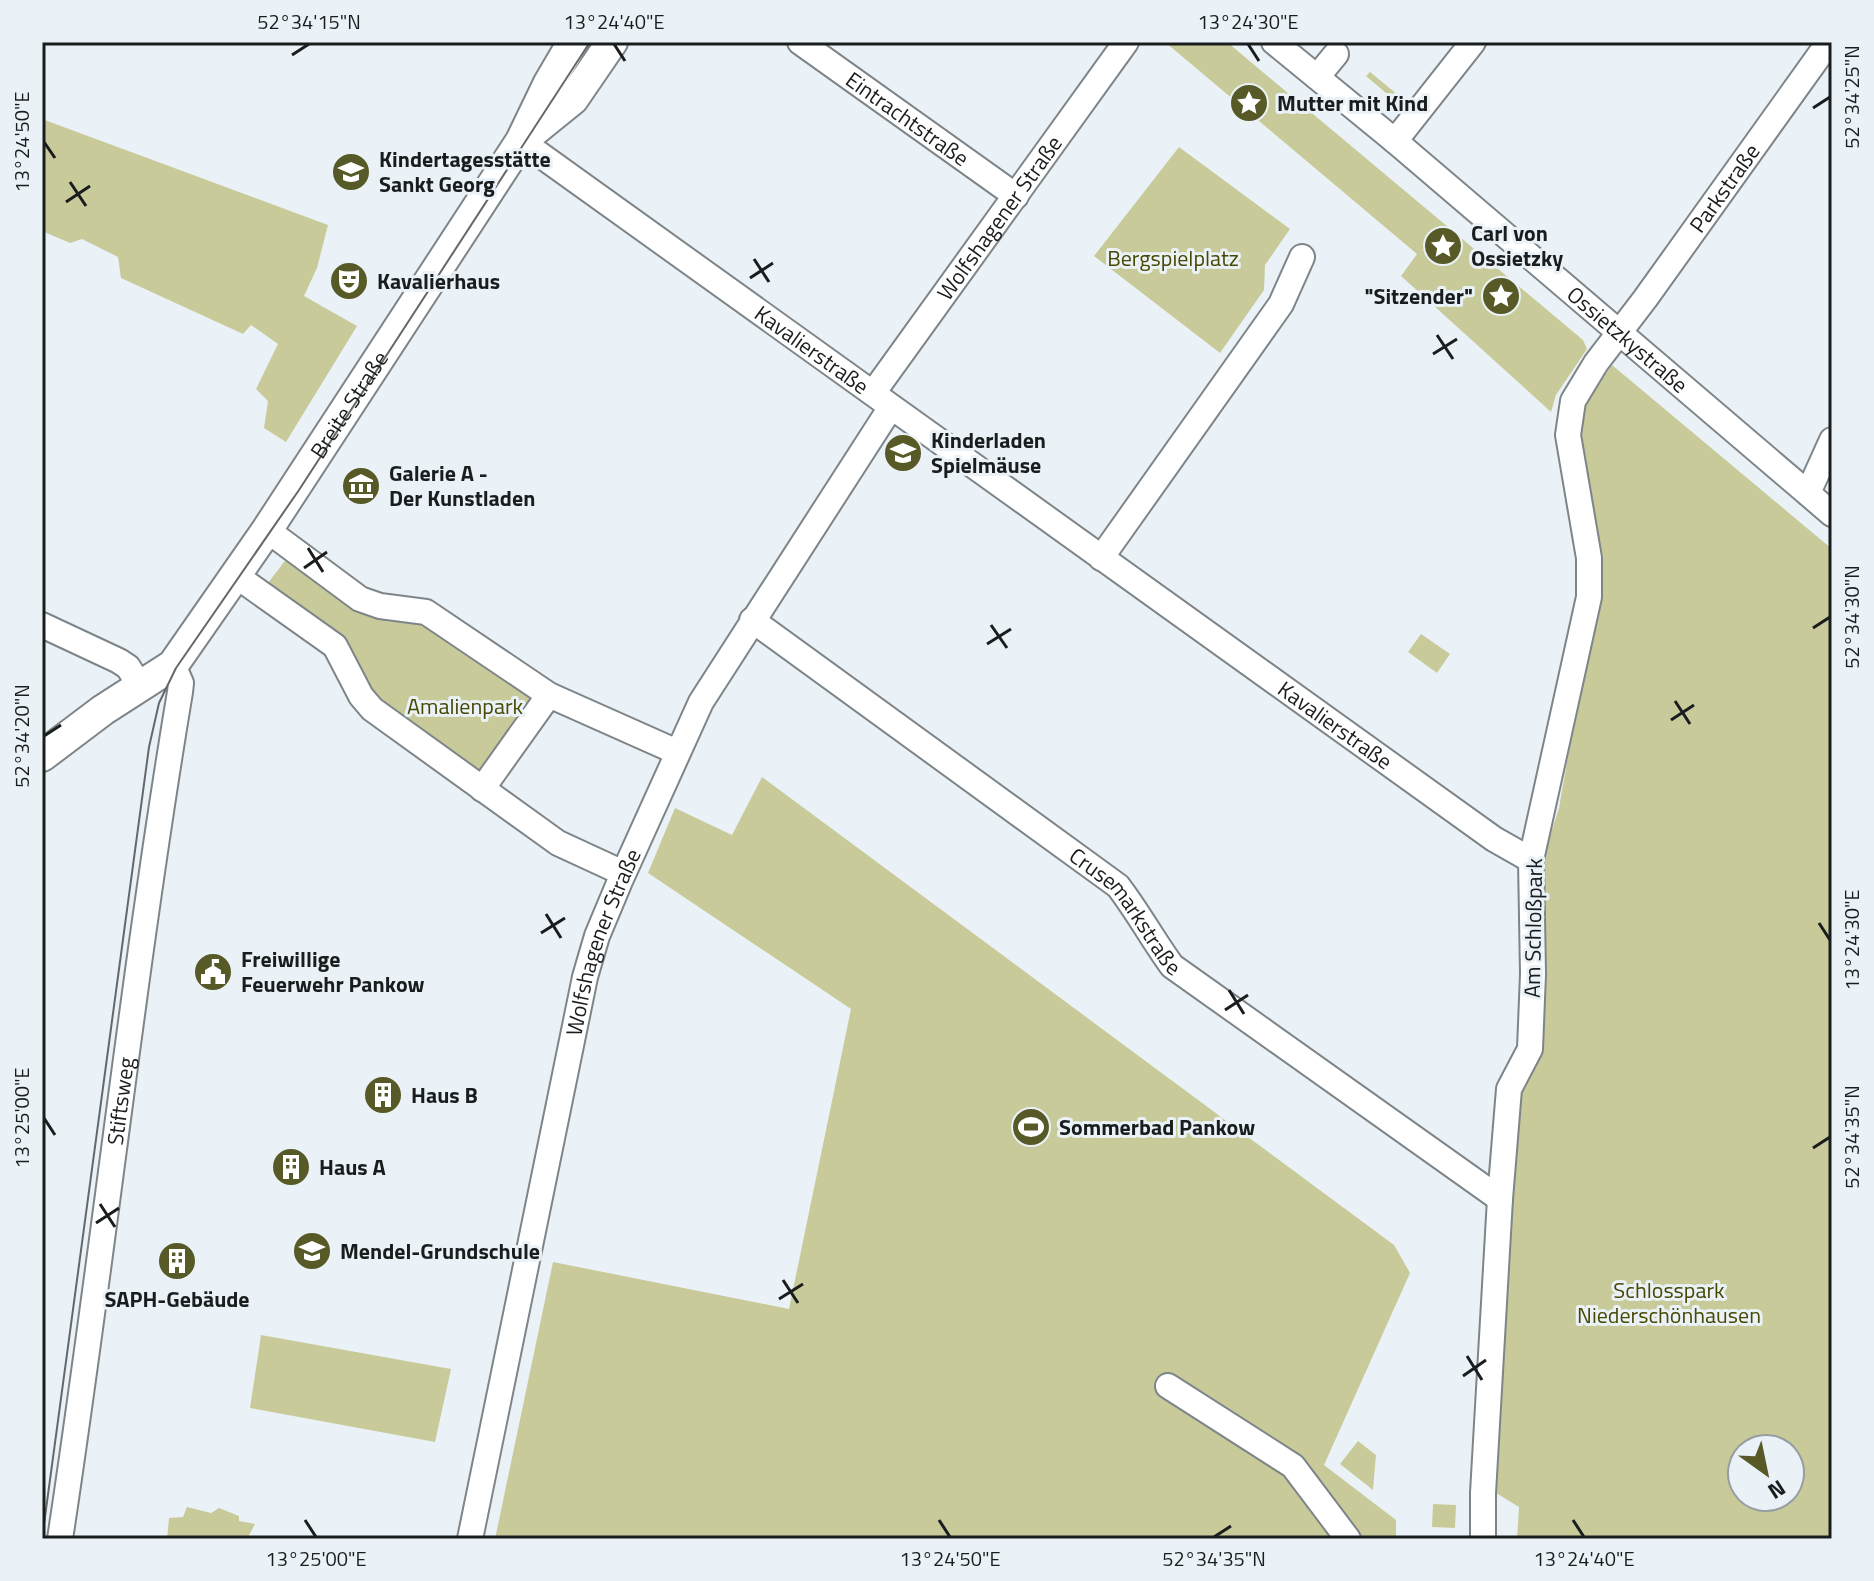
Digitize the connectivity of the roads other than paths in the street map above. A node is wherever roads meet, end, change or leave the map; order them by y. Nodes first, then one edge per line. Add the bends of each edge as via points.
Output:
1 (573, 42) edge
2 (612, 42) edge
3 (800, 42) edge
4 (1126, 42) edge
5 (1274, 42) edge
6 (1473, 42) edge
7 (1829, 42) edge
8 (1336, 54) dead end
9 (1317, 77) junction
10 (521, 141) junction
11 (1395, 141) junction
12 (1016, 196) junction
13 (1302, 257) dead end
14 (1620, 334) junction
15 (882, 400) junction
16 (1832, 440) edge
17 (1808, 493) junction
18 (1832, 514) edge
19 (267, 530) junction
20 (1101, 558) junction
21 (235, 575) junction
22 (752, 620) junction
23 (42, 625) edge
24 (173, 665) junction
25 (140, 686) junction
26 (549, 695) junction
27 (677, 752) junction
28 (42, 756) edge
29 (482, 789) junction
30 (1531, 860) junction
31 (623, 873) junction
32 (1500, 1199) junction
33 (1168, 1386) dead end
34 (60, 1539) edge
35 (470, 1539) edge
36 (1348, 1539) edge
37 (1483, 1539) edge

1 - 10 main road, Breite Straße
2 - 10 main road, Breite Straße via 573,99
3 - 12 street, Eintrachtstraße
4 - 12 street, Wolfshagener Straße
5 - 9 street, Ossietzkystraße
6 - 11 street
7 - 14 street, Parkstraße
8 - 9 street
9 - 11 street, Ossietzkystraße
10 - 15 street, Kavalierstraße
10 - 19 main road, Breite Straße
11 - 14 street, Ossietzkystraße
12 - 15 street, Wolfshagener Straße
13 - 20 street via 1281,304
14 - 17 street, Ossietzkystraße
14 - 30 street, Am Schloßpark via 1582,383 1569,419 1589,558 1589,597
15 - 20 street, Kavalierstraße
15 - 22 street, Wolfshagener Straße
16 - 17 street
17 - 18 street, Ossietzkystraße
19 - 21 main road, Breite Straße
19 - 26 street via 360,599 438,618
20 - 30 street, Kavalierstraße via 1494,839
21 - 24 main road, Breite Straße
21 - 29 street via 328,640 366,704
22 - 27 street, Wolfshagener Straße
22 - 32 street, Crusemarkstraße via 1118,886 1172,966
23 - 25 street via 119,661
24 - 25 main road
24 - 34 street, Stiftsweg via 180,692
25 - 28 main road
26 - 27 street
26 - 29 street
27 - 31 street, Wolfshagener Straße
29 - 31 street via 558,843
30 - 32 street, Am Schloßpark via 1530,1049 1509,1089
31 - 35 street, Wolfshagener Straße via 585,977
32 - 37 street, Am Schloßpark
33 - 36 street via 1293,1466

